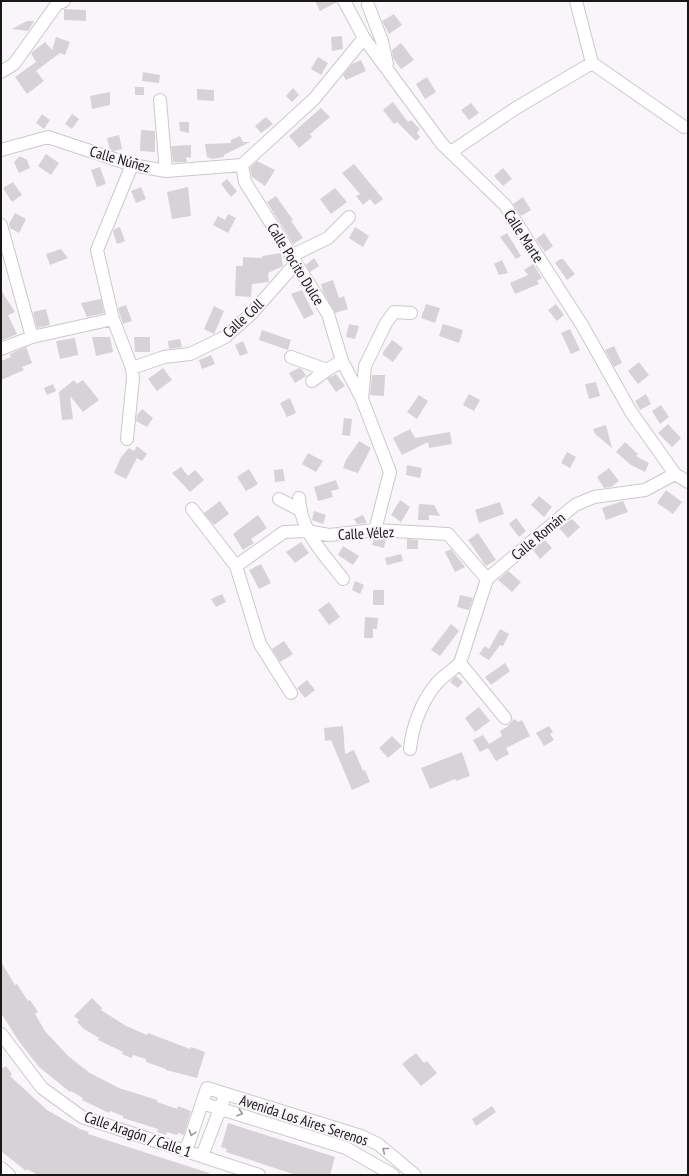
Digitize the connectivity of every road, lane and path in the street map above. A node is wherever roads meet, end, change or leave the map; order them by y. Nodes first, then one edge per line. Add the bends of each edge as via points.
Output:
1 (64, 1) edge
2 (344, 1) edge
3 (576, 1) edge
4 (368, 5) dead end
5 (364, 38) junction
6 (592, 63) junction
7 (388, 70) junction
8 (1, 72) edge
9 (160, 100) dead end
10 (684, 127) dead end
11 (1, 150) edge
12 (450, 152) junction
13 (132, 165) junction
14 (242, 165) junction
15 (166, 172) junction
16 (349, 217) dead end
17 (1, 226) edge
18 (294, 259) junction
19 (6, 266) edge
20 (411, 313) dead end
21 (113, 319) junction
22 (32, 337) junction
23 (1, 349) edge
24 (291, 356) dead end
25 (342, 361) junction
26 (132, 368) junction
27 (327, 370) junction
28 (312, 382) dead end
29 (362, 399) junction
30 (127, 439) dead end
31 (675, 474) junction
32 (688, 482) edge
33 (279, 499) dead end
34 (192, 509) dead end
35 (375, 530) junction
36 (306, 531) junction
37 (236, 566) junction
38 (487, 579) junction
39 (343, 580) dead end
40 (460, 663) junction
41 (292, 693) dead end
42 (505, 718) dead end
43 (410, 749) dead end
44 (1, 1034) edge
45 (224, 1094) junction
46 (202, 1103) junction
47 (221, 1107) junction
48 (186, 1151) junction
49 (202, 1156) junction
50 (1, 1168) edge
51 (9, 1175) edge
52 (259, 1175) edge
53 (393, 1175) edge
54 (415, 1175) edge

1 - 8 street via 57,4 14,64
2 - 5 street, Calle Marte
3 - 6 street
4 - 7 street via 382,41
5 - 7 street, Calle Marte
5 - 14 street via 314,98
6 - 10 street
6 - 12 street via 516,108
7 - 12 street, Calle Marte
9 - 15 street
11 - 13 street, Calle Núñez via 48,137
12 - 31 street, Calle Marte via 505,205 582,324 631,412
13 - 15 street, Calle Núñez
13 - 21 street via 96,250
14 - 15 street, Calle Núñez
14 - 18 street, Calle Pocito Dulce via 245,182
16 - 18 street via 328,238
17 - 19 street
18 - 25 street, Calle Pocito Dulce via 328,314
18 - 26 street, Calle Coll via 252,314 225,337 190,354 164,357
19 - 22 street
20 - 29 street via 394,312 386,323 365,366
21 - 22 street
21 - 26 street
22 - 23 street
24 - 27 street
25 - 27 street
25 - 29 street, Calle Pocito Dulce
26 - 30 street
27 - 28 street
29 - 35 street, Calle Pocito Dulce via 390,472
31 - 32 street, Calle Marte
31 - 38 street, Calle Román via 645,490 594,497 575,505
33 - 36 street via 299,504
34 - 37 street
35 - 36 street, Calle Vélez via 329,535
35 - 38 street, Calle Vélez via 448,534
36 - 37 street, Calle Vélez via 284,532
36 - 39 street
37 - 41 street via 260,644
38 - 40 street
40 - 42 street
40 - 43 street via 442,678 419,712
44 - 48 street, Calle Aragón / Calle 1 via 42,1088 82,1117
45 - 46 street, Avenida Los Aires Serenos via 207,1088
45 - 47 street
54 -> 45 street, Avenida Los Aires Serenos via 378,1144 361,1136
46 - 47 street, Avenida Los Aires Serenos
46 -> 48 street
47 - 49 street
47 -> 53 street, Avenida Los Aires Serenos via 346,1148
48 - 49 street, Calle Aragón / Calle 1
49 - 52 street, Calle Aragón / Calle 1
50 - 51 street

